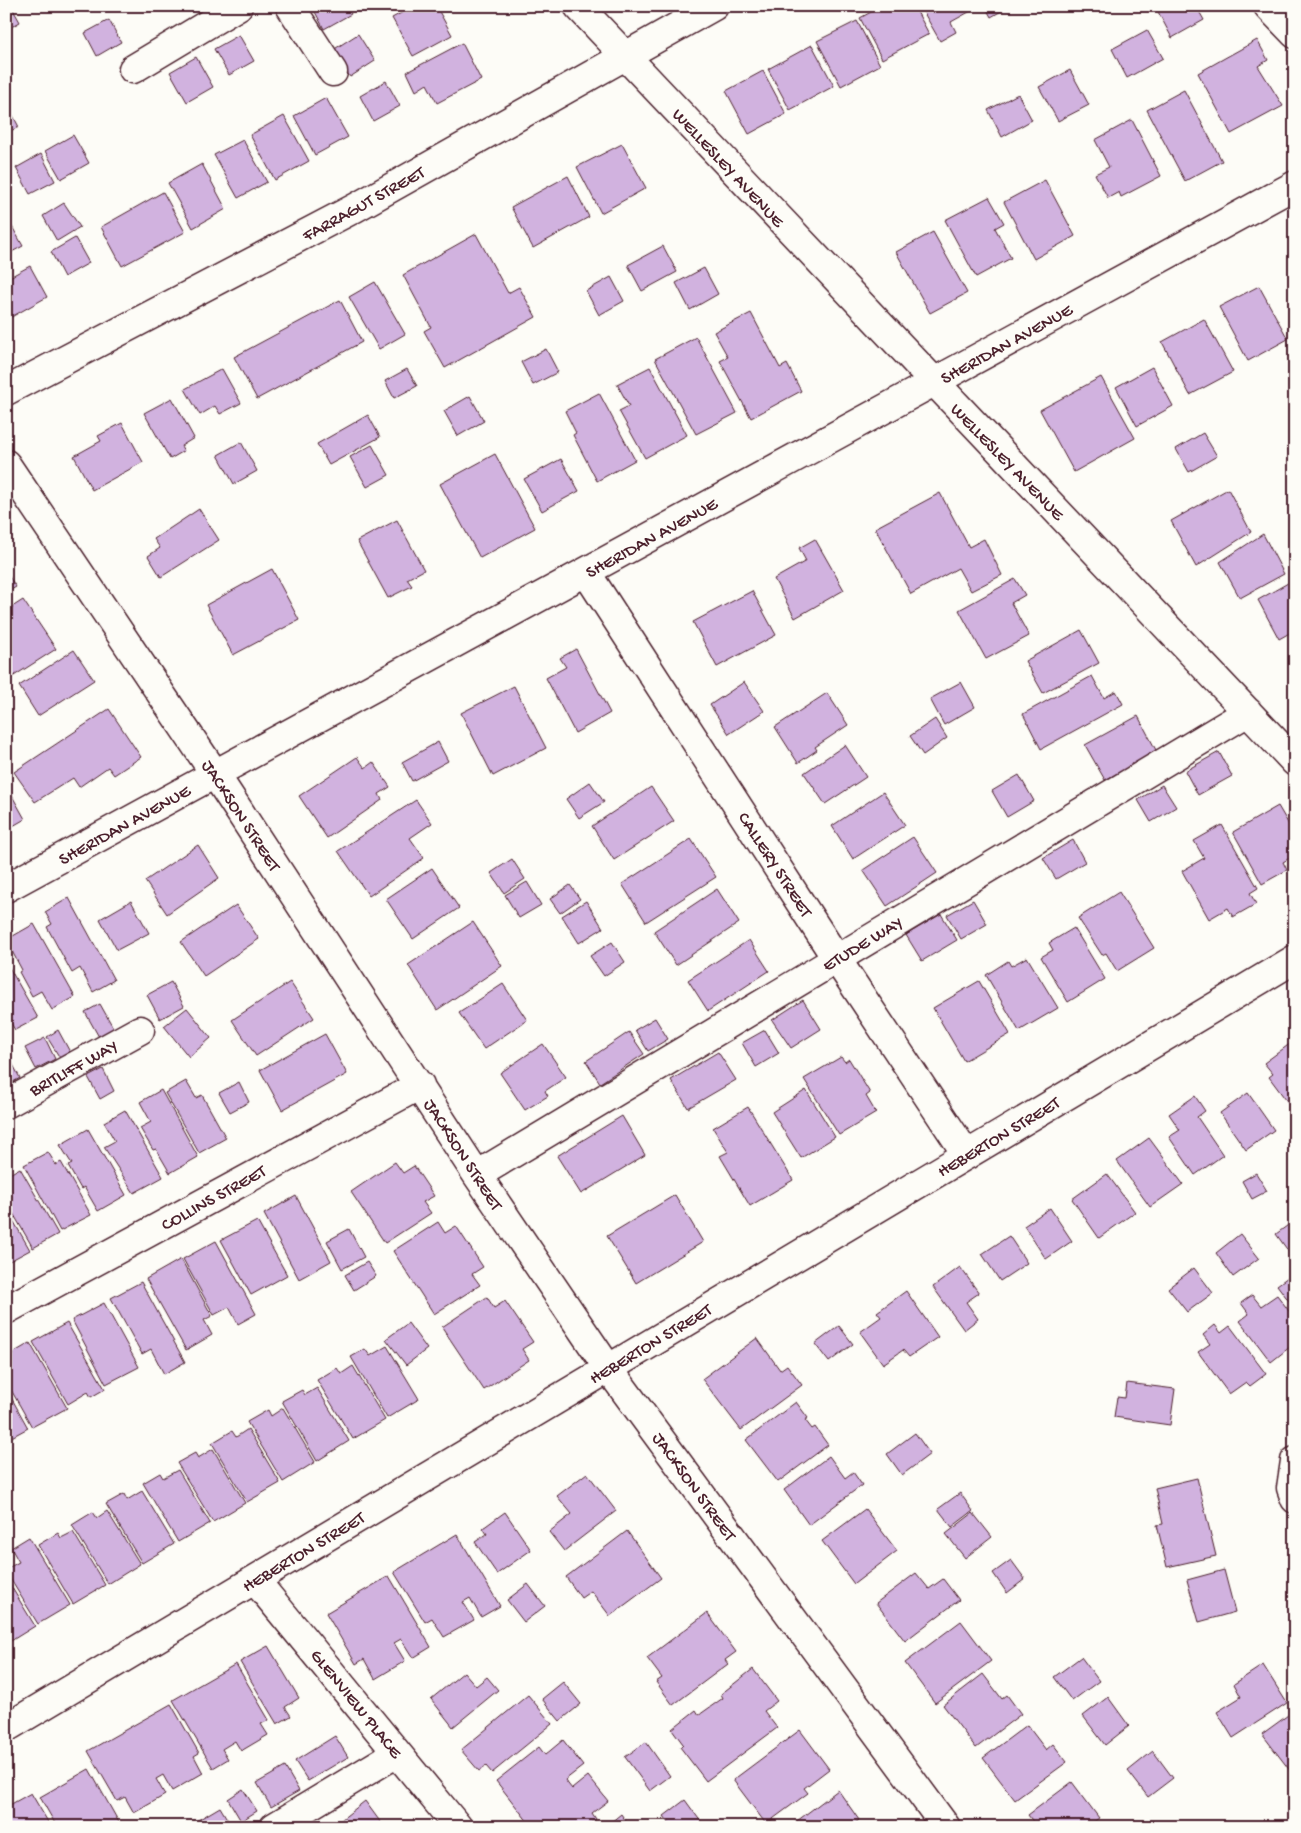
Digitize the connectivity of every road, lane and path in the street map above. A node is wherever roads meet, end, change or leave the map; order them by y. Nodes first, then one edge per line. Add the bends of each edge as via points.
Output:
1 (238, 6) edge
2 (290, 6) edge
3 (578, 6) edge
4 (714, 6) edge
5 (1268, 6) edge
6 (1295, 34) edge
7 (625, 56) junction
8 (133, 69) dead end
9 (333, 72) dead end
10 (1295, 185) edge
11 (933, 383) junction
12 (6, 392) edge
13 (6, 464) edge
14 (586, 572) junction
15 (1248, 712) junction
16 (1295, 762) edge
17 (215, 774) junction
18 (6, 888) edge
19 (836, 958) junction
20 (1295, 959) edge
21 (140, 1030) dead end
22 (420, 1085) junction
23 (6, 1104) edge
24 (967, 1154) junction
25 (477, 1175) junction
26 (6, 1310) edge
27 (608, 1368) junction
28 (1295, 1461) edge
29 (1295, 1499) edge
30 (255, 1580) junction
31 (6, 1728) edge
32 (397, 1753) junction
33 (274, 1827) edge
34 (458, 1827) edge
35 (946, 1827) edge

1 - 8 street
2 - 9 street
3 - 7 street, WELLESLEY AVENUE
4 - 7 street, FARRAGUT STREET
5 - 6 street
7 - 11 street, WELLESLEY AVENUE
7 - 12 street, FARRAGUT STREET via 355,208
10 - 11 street, SHERIDAN AVENUE
11 - 14 street, SHERIDAN AVENUE
11 - 15 street, WELLESLEY AVENUE
13 - 17 street, JACKSON STREET
14 - 17 street, SHERIDAN AVENUE
14 - 19 street, CALLERY STREET
15 - 16 street, WELLESLEY AVENUE
15 - 19 street, ETUDE WAY
17 - 18 street, SHERIDAN AVENUE
17 - 22 street, JACKSON STREET
19 - 24 street, CALLERY STREET
19 - 25 street, ETUDE WAY
20 - 24 street, HEBERTON STREET
21 - 23 street, BRITLIFF WAY
22 - 25 street, JACKSON STREET
22 - 26 street, COLLINS STREET
24 - 27 street, HEBERTON STREET
25 - 27 street, JACKSON STREET
27 - 30 street, HEBERTON STREET
27 - 35 street, JACKSON STREET
28 - 29 street via 1291,1488
30 - 31 street, HEBERTON STREET
30 - 32 street, GLENVIEW PLACE
32 - 33 street
32 - 34 street, GLENVIEW PLACE

